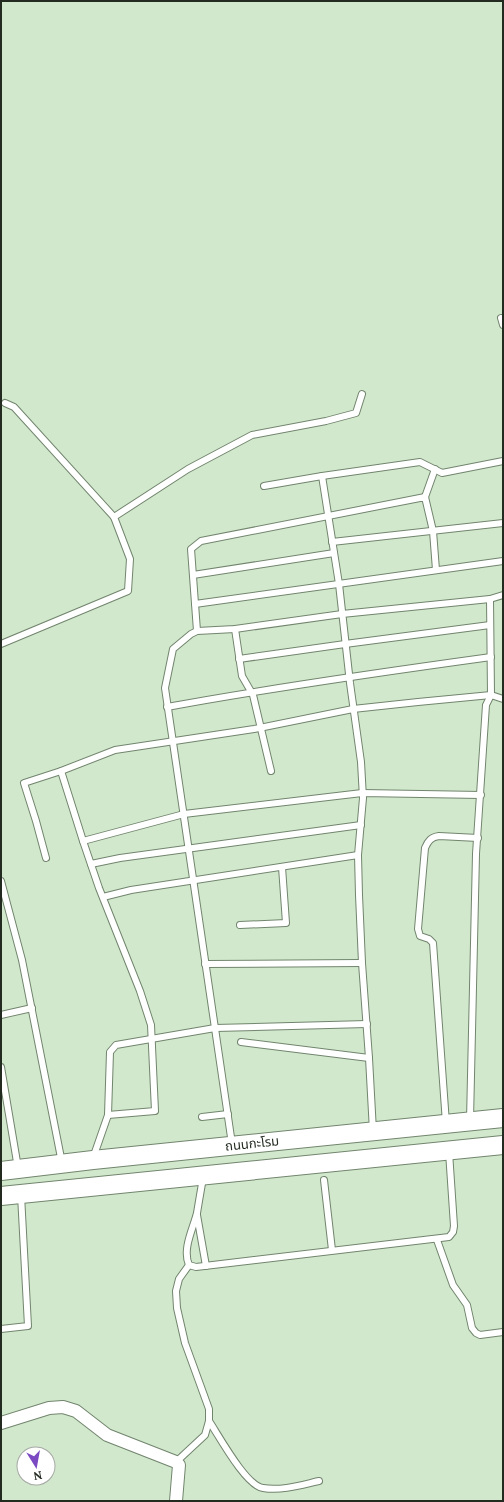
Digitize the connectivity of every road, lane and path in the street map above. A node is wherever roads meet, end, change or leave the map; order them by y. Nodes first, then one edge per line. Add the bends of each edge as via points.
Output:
1 (501, 318) dead end
2 (503, 326) edge
3 (362, 394) dead end
4 (5, 403) dead end
5 (503, 461) edge
6 (435, 469) junction
7 (322, 476) junction
8 (264, 486) dead end
9 (425, 497) junction
10 (328, 516) junction
11 (114, 517) junction
12 (503, 523) edge
13 (433, 531) junction
14 (332, 542) junction
15 (334, 553) junction
16 (503, 561) edge
17 (436, 570) junction
18 (193, 575) junction
19 (338, 584) junction
20 (503, 595) edge
21 (490, 599) junction
22 (195, 604) junction
23 (342, 614) junction
24 (490, 626) junction
25 (235, 629) junction
26 (197, 631) junction
27 (1, 644) edge
28 (345, 644) junction
29 (491, 657) junction
30 (239, 659) junction
31 (349, 676) junction
32 (251, 692) junction
33 (491, 695) junction
34 (503, 699) edge
35 (167, 707) junction
36 (354, 709) junction
37 (261, 728) junction
38 (172, 741) junction
39 (61, 771) junction
40 (271, 771) dead end
41 (362, 793) junction
42 (481, 795) junction
43 (184, 814) junction
44 (361, 825) junction
45 (478, 838) junction
46 (83, 842) junction
47 (188, 849) junction
48 (358, 855) junction
49 (46, 858) dead end
50 (91, 864) junction
51 (282, 867) junction
52 (1, 881) edge
53 (193, 881) junction
54 (2, 889) edge
55 (103, 897) junction
56 (240, 925) dead end
57 (362, 963) junction
58 (205, 964) junction
59 (32, 1008) junction
60 (1, 1015) edge
61 (367, 1024) junction
62 (214, 1028) junction
63 (152, 1038) junction
64 (241, 1042) dead end
65 (369, 1058) junction
66 (1, 1067) edge
67 (228, 1114) junction
68 (108, 1115) junction
69 (202, 1117) dead end
70 (503, 1118) edge
71 (470, 1122) junction
72 (446, 1124) junction
73 (373, 1131) junction
74 (232, 1145) junction
75 (503, 1145) edge
76 (448, 1151) junction
77 (93, 1160) junction
78 (62, 1164) junction
79 (10, 1170) edge
80 (203, 1175) junction
81 (324, 1180) dead end
82 (21, 1194) junction
83 (1, 1196) edge
84 (196, 1213) junction
85 (437, 1240) junction
86 (332, 1250) junction
87 (189, 1266) junction
88 (206, 1266) junction
89 (1, 1328) edge
90 (503, 1332) edge
91 (209, 1421) junction
92 (1, 1423) edge
93 (176, 1462) junction
94 (319, 1481) dead end
95 (176, 1501) edge

1 - 2 lane
3 - 11 lane via 356,413 252,435 188,469
4 - 11 lane via 14,407
5 - 6 lane via 442,473
6 - 7 lane via 420,462
6 - 9 lane
7 - 8 lane
7 - 10 lane
9 - 10 lane
9 - 13 lane
10 - 14 lane
10 - 18 lane via 201,541 191,549
11 - 27 lane via 130,559 128,591
12 - 13 lane
13 - 14 lane
13 - 17 lane
14 - 15 lane
15 - 18 lane
15 - 19 lane
16 - 17 lane
17 - 19 lane
18 - 22 lane
19 - 22 lane
19 - 23 lane
20 - 21 lane
21 - 23 lane
21 - 24 lane
22 - 26 lane
23 - 25 lane
23 - 28 lane
24 - 28 lane
24 - 29 lane
25 - 26 lane
25 - 30 lane
26 - 35 lane via 173,649 164,688
28 - 30 lane
28 - 31 lane
29 - 31 lane
29 - 33 lane
30 - 32 lane via 242,676
31 - 32 lane
31 - 36 lane
32 - 35 lane
32 - 37 lane
33 - 34 lane
33 - 36 lane
33 - 42 lane via 486,705
35 - 38 lane
36 - 37 lane
36 - 41 lane
37 - 38 lane
37 - 40 lane
38 - 39 lane via 115,750
38 - 43 lane
39 - 46 lane
39 - 49 lane via 24,783
41 - 42 lane
41 - 43 lane
41 - 44 lane
42 - 45 lane
43 - 46 lane
43 - 47 lane
44 - 47 lane
44 - 48 lane
45 - 71 lane
45 - 72 lane via 433,837 425,848 418,929 420,936 433,942
46 - 50 lane
47 - 50 lane
47 - 53 lane
48 - 51 lane
48 - 57 lane
50 - 55 lane
51 - 53 lane
51 - 56 lane via 286,923
52 - 54 lane
53 - 55 lane via 130,890
53 - 58 lane
54 - 59 lane via 22,960
55 - 63 lane via 140,991 151,1025
57 - 58 lane
57 - 61 lane
58 - 62 lane
59 - 60 lane
59 - 78 lane
61 - 62 lane
61 - 65 lane
62 - 63 lane
62 - 67 lane
63 - 68 lane via 116,1045 110,1052
63 - 68 lane via 155,1111
64 - 65 lane
65 - 73 lane
66 - 79 lane
67 - 69 lane
67 - 74 lane
68 - 77 lane
70 - 71 main road, ถนนกะโรม
71 - 72 main road, ถนนกะโรม
72 - 73 main road, ถนนกะโรม
72 - 76 main road
73 - 74 main road, ถนนกะโรม
74 - 77 main road, ถนนกะโรม
75 - 76 main road, ถนนกะโรม
76 - 80 main road, ถนนกะโรม
76 - 85 lane via 454,1226 449,1237
77 - 78 main road, ถนนกะโรม
78 - 79 main road, ถนนกะโรม
79 - 82 main road
80 - 82 main road, ถนนกะโรม
80 - 84 lane
81 - 86 lane
82 - 83 main road, ถนนกะโรม
82 - 89 lane via 28,1326
84 - 87 lane via 187,1249 186,1260
84 - 88 lane
85 - 86 lane
85 - 90 lane via 453,1285 467,1305 472,1328 480,1336
86 - 88 lane
87 - 88 lane
87 - 91 lane via 179,1279 176,1290 177,1308 185,1343 209,1409
91 - 93 lane via 204,1435
91 - 94 lane via 240,1469 262,1488 285,1488
92 - 93 street via 49,1408 63,1407 76,1411 107,1436
93 - 95 street via 179,1465

